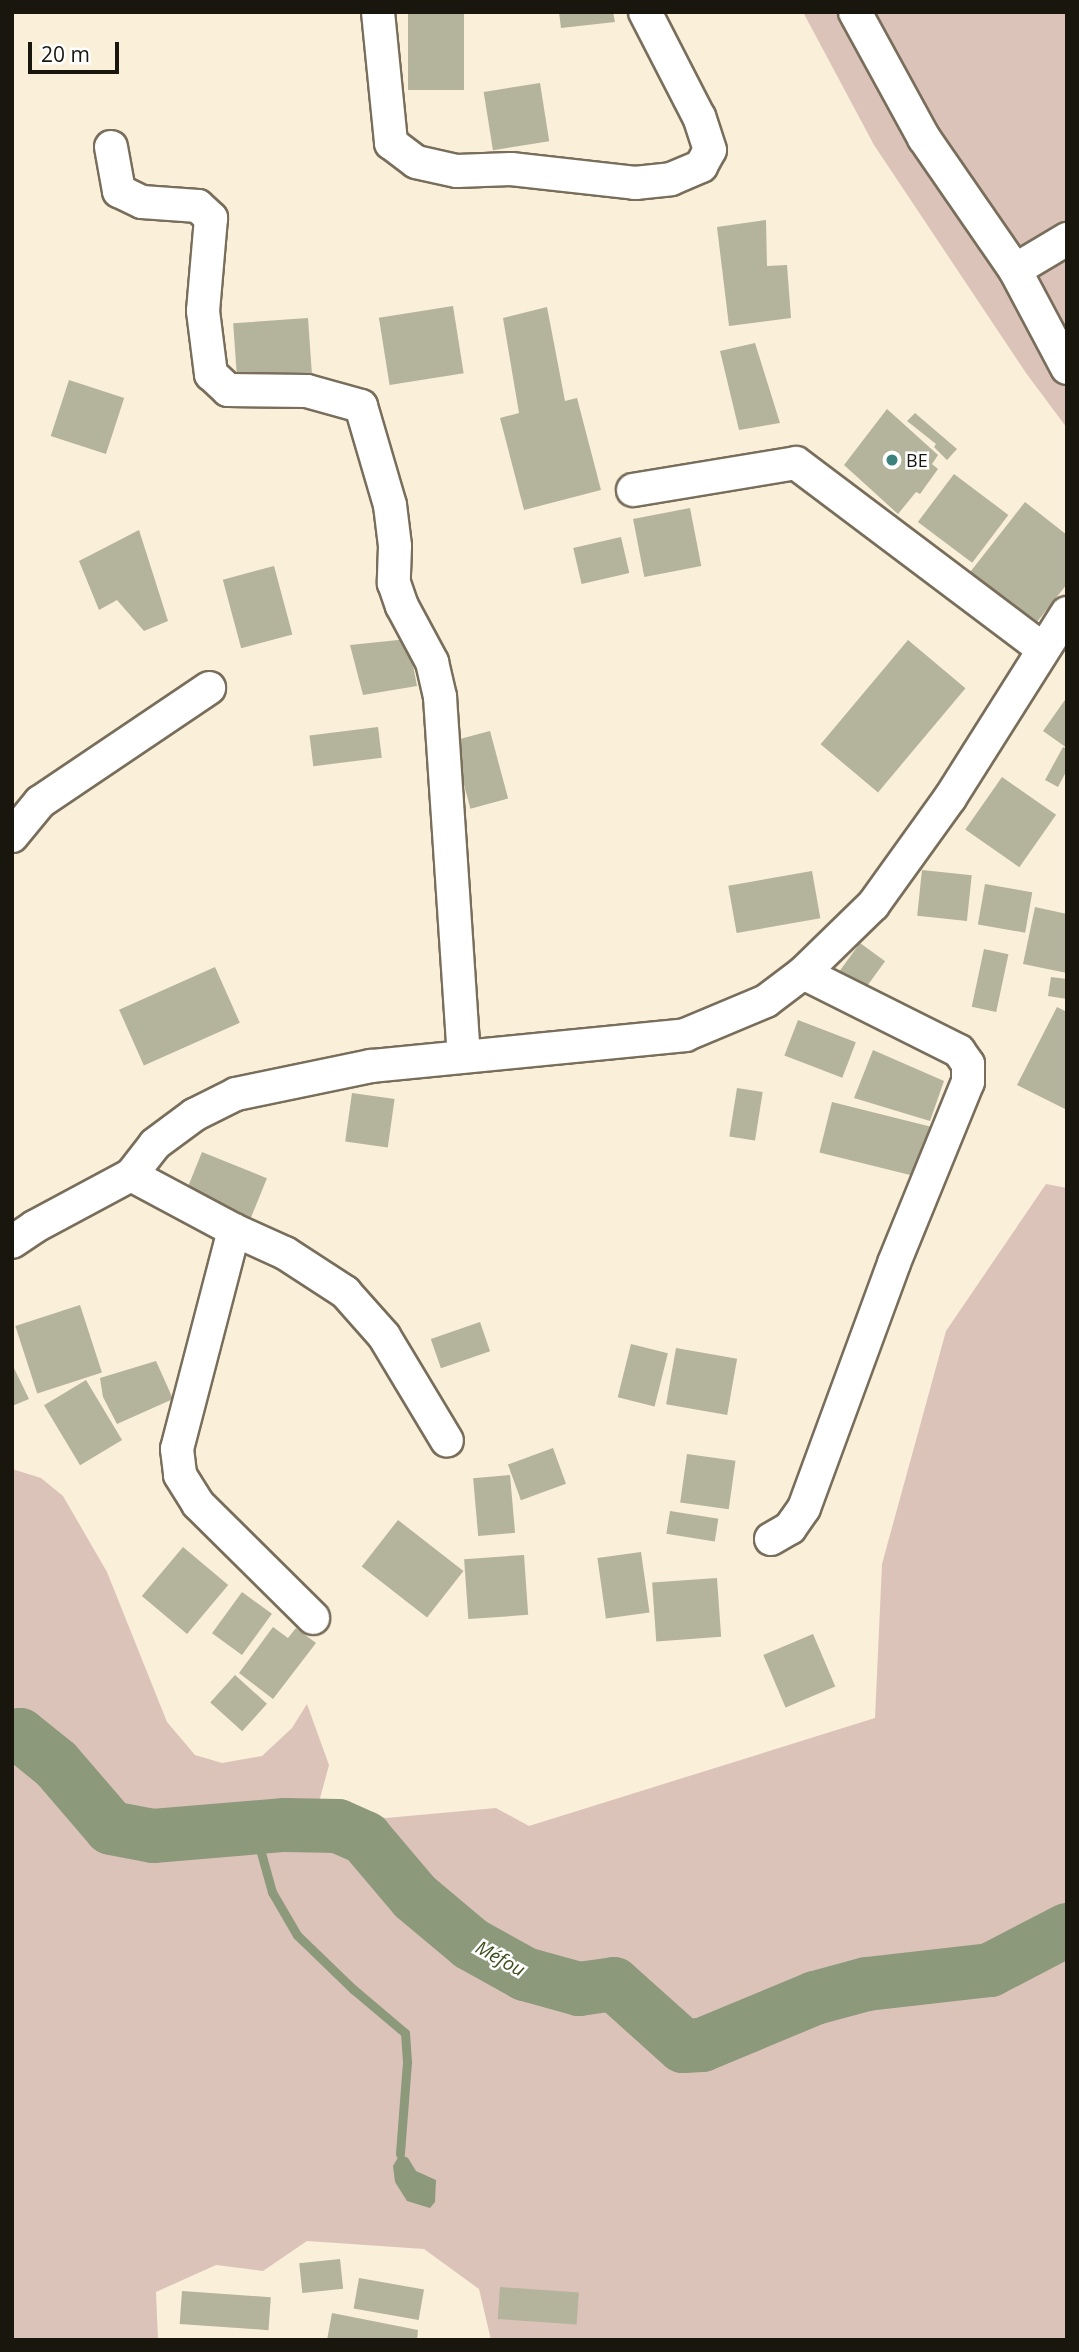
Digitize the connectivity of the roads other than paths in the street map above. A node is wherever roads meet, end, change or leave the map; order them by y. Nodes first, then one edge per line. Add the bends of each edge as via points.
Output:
1 (378, 12) edge
2 (645, 12) edge
3 (855, 12) edge
4 (111, 147) dead end
5 (1067, 239) edge
6 (1015, 270) junction
7 (1067, 368) edge
8 (633, 490) dead end
9 (1067, 613) edge
10 (1043, 649) junction
11 (209, 688) dead end
12 (12, 836) edge
13 (803, 973) junction
14 (464, 1056) junction
15 (131, 1175) junction
16 (234, 1230) junction
17 (12, 1242) edge
18 (447, 1441) dead end
19 (771, 1539) dead end
20 (313, 1618) dead end

1 - 2 street via 391,143 416,162 457,171 511,170 635,183 671,179 701,166 710,150 699,117
3 - 6 street via 924,138
4 - 14 street via 119,191 142,202 198,206 211,218 203,311 211,374 228,390 307,391 361,406 390,505 394,583 432,662 440,697
5 - 6 street
6 - 7 street
8 - 10 street via 796,463
9 - 10 street
10 - 13 street via 950,798 873,905
11 - 12 street via 40,802
13 - 14 street via 766,1001 685,1035
13 - 19 street via 959,1051 968,1064 968,1082 894,1263 804,1508 790,1528
14 - 15 street via 371,1066 236,1094 194,1115 155,1144
15 - 16 street
15 - 17 street
16 - 18 street via 285,1253 345,1292 384,1336
16 - 20 street via 177,1450 180,1475 198,1504

